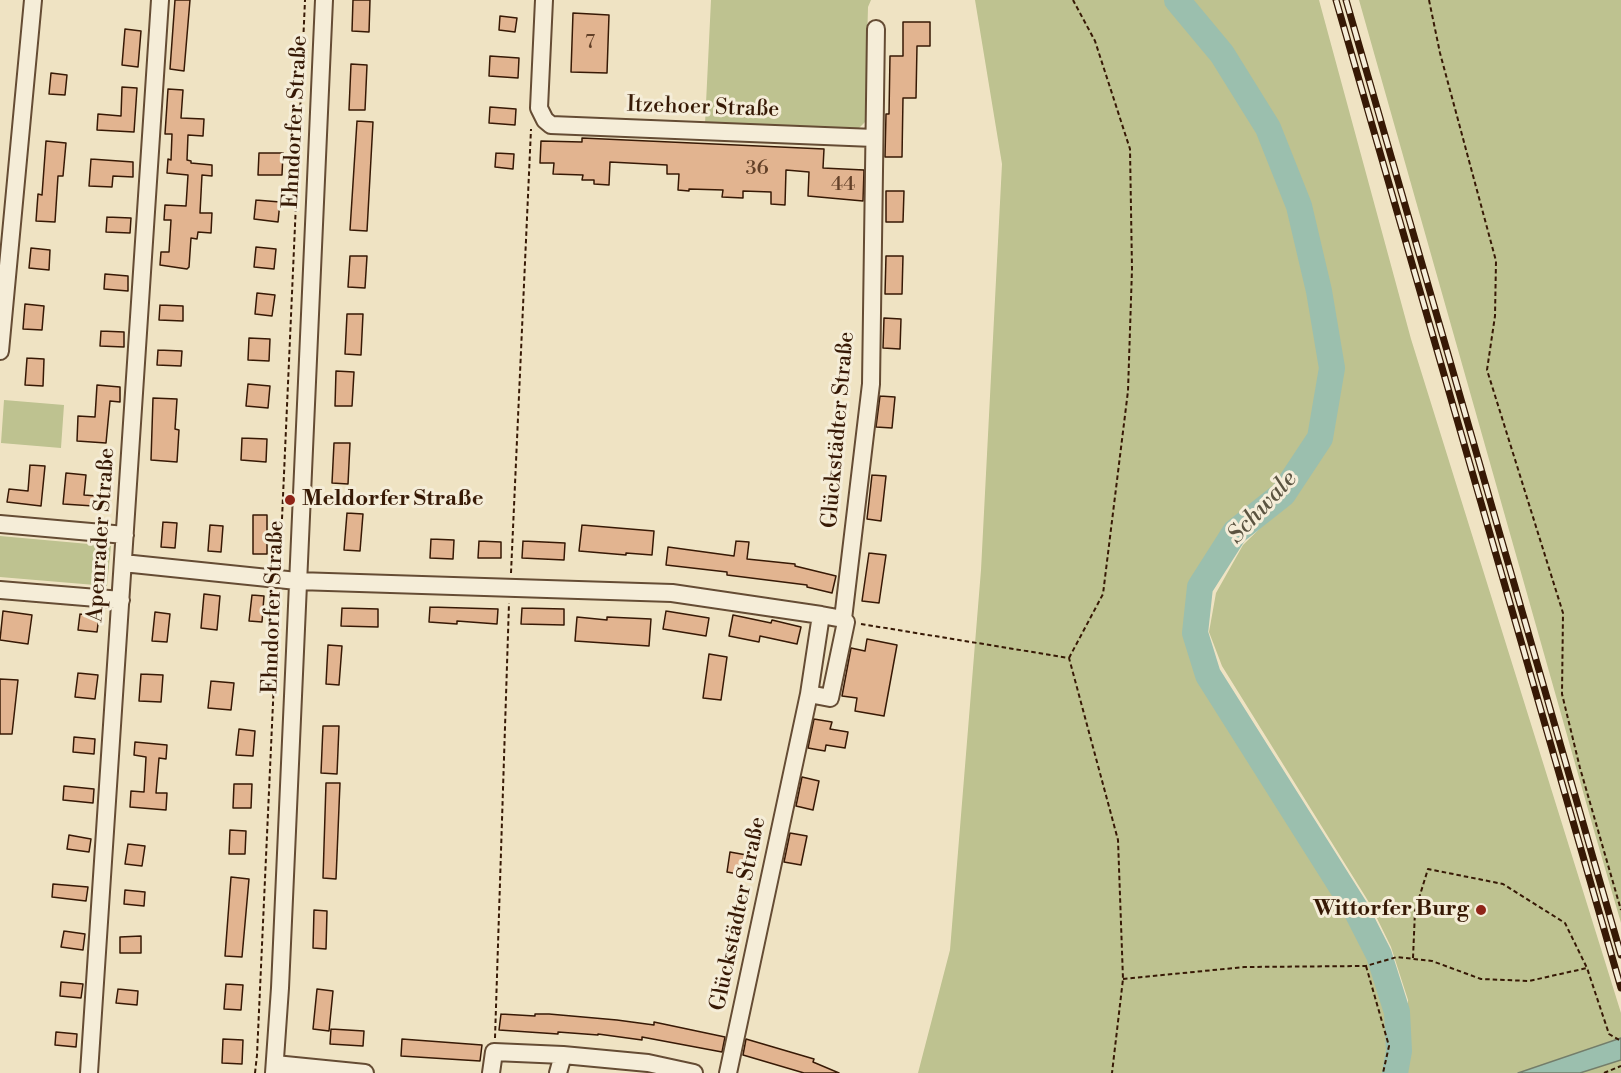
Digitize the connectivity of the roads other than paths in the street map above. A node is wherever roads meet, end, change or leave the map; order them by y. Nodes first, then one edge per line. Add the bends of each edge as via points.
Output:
1 (33, 0) edge
2 (160, 0) edge
3 (324, 0) edge
4 (544, 0) edge
5 (876, 29) dead end
6 (874, 138) junction
7 (0, 351) edge
8 (0, 524) edge
9 (125, 535) junction
10 (123, 563) junction
11 (297, 581) junction
12 (0, 590) edge
13 (121, 600) junction
14 (822, 615) junction
15 (845, 620) junction
16 (809, 694) junction
17 (564, 1055) junction
18 (275, 1068) edge
19 (89, 1073) edge
20 (365, 1073) edge
21 (491, 1073) edge
22 (558, 1073) edge
23 (694, 1073) edge
24 (728, 1073) edge

1 - 7 street
2 - 9 street, Apenrader Straße
3 - 11 street, Ehndorfer Straße
4 - 6 street, Itzehoer Straße via 539,108 551,125
5 - 6 street
6 - 15 street, Glückstädter Straße via 871,384
8 - 9 street
9 - 10 street, Apenrader Straße
10 - 11 street
10 - 13 street, Apenrader Straße
11 - 14 street via 672,592
11 - 18 street, Ehndorfer Straße
12 - 13 street
13 - 19 street, Apenrader Straße
14 - 15 street
14 - 16 street, Glückstädter Straße
15 - 16 street, Glückstädter Straße via 830,698
16 - 24 street, Glückstädter Straße
17 - 21 street via 494,1052
17 - 22 street
17 - 23 street via 648,1063
18 - 20 street

